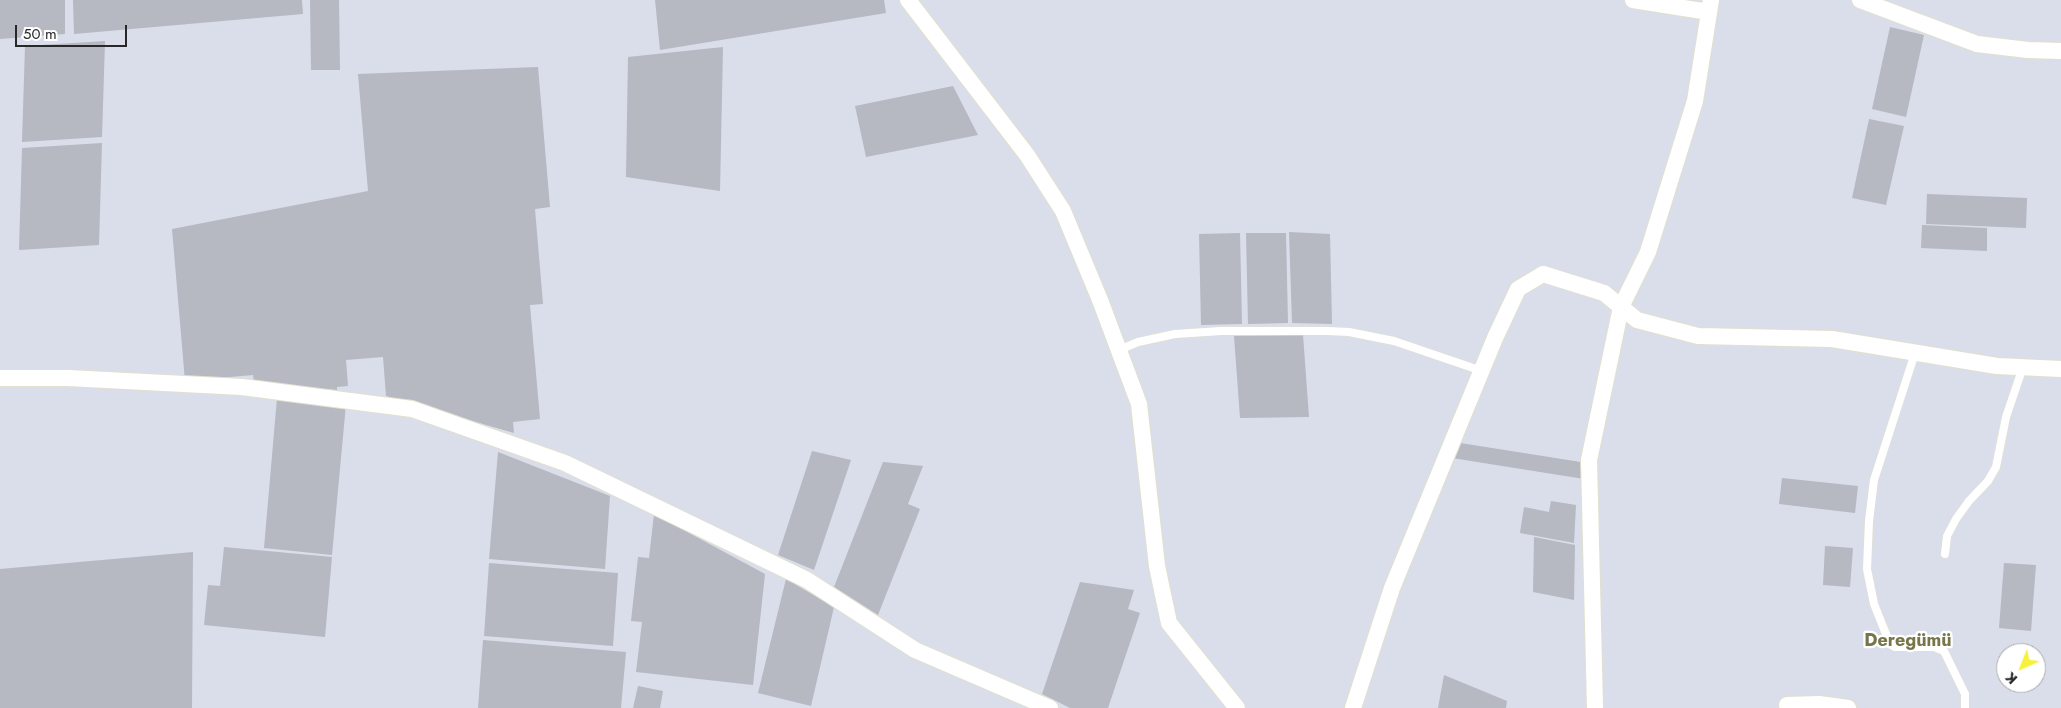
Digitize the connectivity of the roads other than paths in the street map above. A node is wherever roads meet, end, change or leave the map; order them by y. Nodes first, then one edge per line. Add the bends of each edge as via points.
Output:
1 (908, 0) edge
2 (1633, 0) edge
3 (1860, 0) edge
4 (1710, 6) edge
5 (2061, 51) edge
6 (1621, 307) junction
7 (1119, 350) junction
8 (1915, 353) junction
9 (2023, 367) junction
10 (2061, 369) edge
11 (1482, 370) junction
12 (0, 378) edge
13 (1945, 554) dead end
14 (1788, 705) dead end
15 (1050, 708) edge
16 (1237, 708) edge
17 (1352, 708) edge
18 (1595, 708) edge
19 (1848, 708) edge
20 (1965, 708) edge

1 - 7 street via 1027,155 1063,211
2 - 4 street
3 - 5 street via 1977,44
4 - 6 street via 1695,101 1648,252
6 - 8 street via 1637,320 1698,336 1832,339
6 - 11 street via 1604,293 1543,274 1518,289
6 - 18 street via 1589,460
7 - 11 lane via 1138,342 1176,334 1335,331 1394,341
7 - 16 street via 1139,404 1157,566 1169,623
8 - 9 street
8 - 20 lane via 1874,480 1867,569 1874,604 1890,644 1895,647 1934,647 1944,651 1964,694
9 - 10 street
9 - 13 lane via 2006,417 1996,467 1988,482 1956,519 1947,536
11 - 17 street via 1392,588
12 - 15 street via 68,378 242,388 412,409 565,463 806,580 916,650
14 - 19 street via 1819,704

